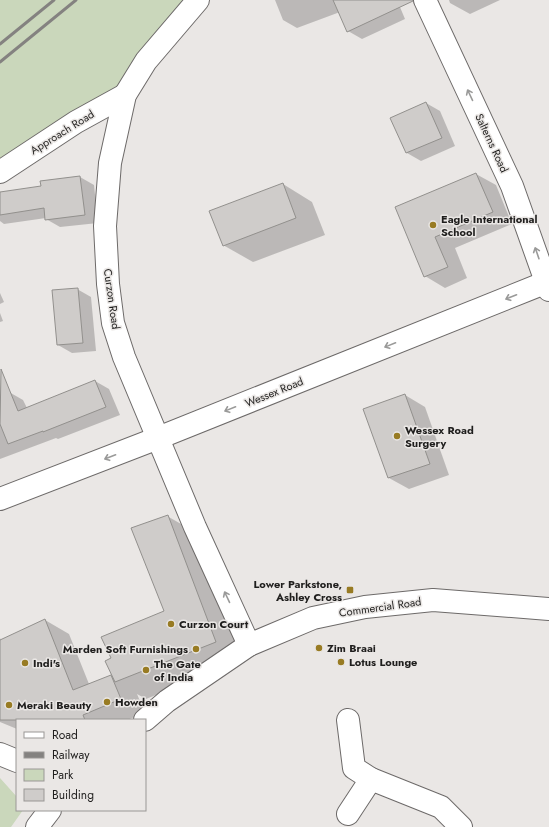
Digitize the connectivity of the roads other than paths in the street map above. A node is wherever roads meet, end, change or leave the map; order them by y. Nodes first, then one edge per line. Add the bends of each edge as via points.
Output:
1 (198, 0) edge
2 (425, 0) edge
3 (125, 95) junction
4 (0, 172) edge
5 (548, 286) edge
6 (158, 438) junction
7 (0, 499) edge
8 (549, 609) edge
9 (249, 645) junction
10 (146, 719) edge
11 (348, 720) dead end
12 (0, 754) edge
13 (16, 761) edge
14 (371, 779) junction
15 (49, 811) edge
16 (348, 814) dead end
17 (37, 827) edge
18 (461, 827) edge

1 - 3 main road, Curzon Road via 146,61
5 -> 2 main road, Salterns Road via 512,186
3 - 4 main road, Approach Road via 76,122
3 - 6 main road, Curzon Road via 110,163 105,226 108,284 115,330
5 -> 6 main road, Wessex Road
6 -> 7 main road, Wessex Road
9 -> 6 main road, Curzon Road
8 - 9 main road, Commercial Road via 432,600 365,607 313,618
9 - 10 main road, Commercial Road via 167,701
11 - 14 main road via 354,768
12 - 13 main road
14 - 16 main road
14 - 18 main road via 441,807
15 - 17 main road

